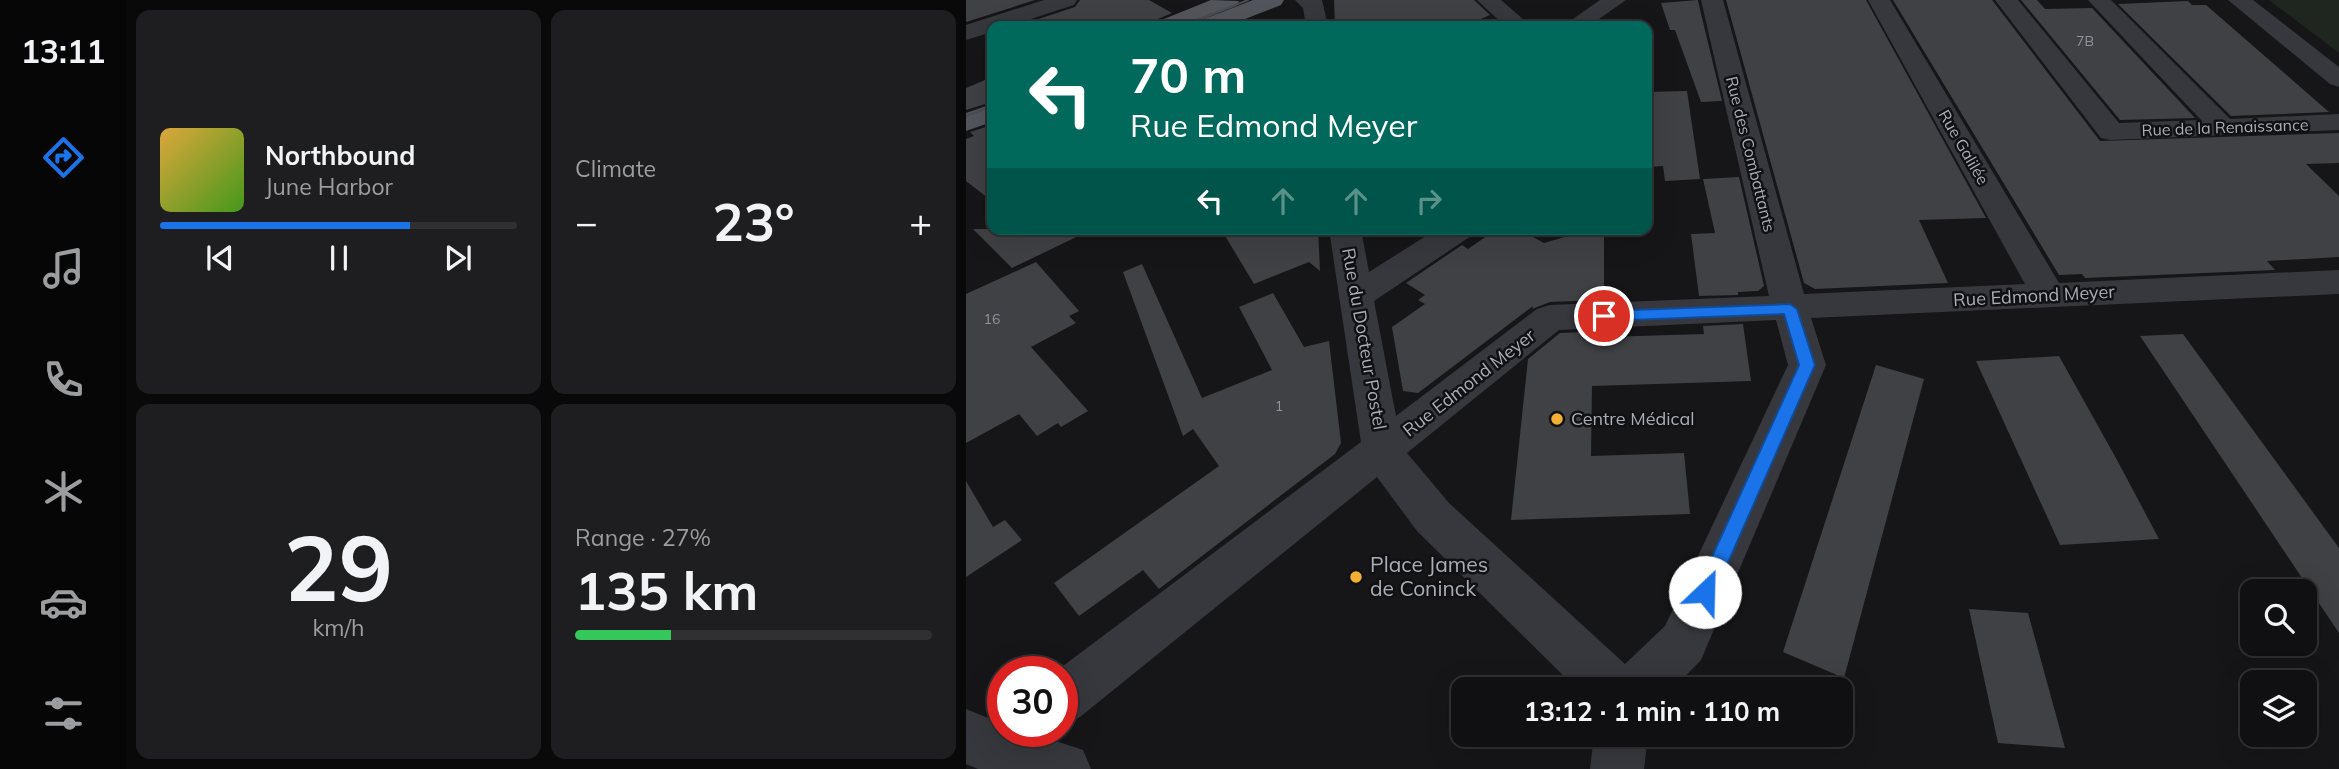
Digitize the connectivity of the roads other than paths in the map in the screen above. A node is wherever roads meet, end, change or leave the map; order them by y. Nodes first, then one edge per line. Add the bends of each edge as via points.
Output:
1 (1066, 0) edge
2 (1230, 0) edge
3 (1273, 0) edge
4 (1306, 0) edge
5 (1488, 0) edge
6 (1615, 0) edge
7 (1712, 0) edge
8 (1879, 0) edge
9 (2006, 0) edge
10 (2099, 0) edge
11 (2239, 0) edge
12 (1002, 21) edge
13 (1179, 21) edge
14 (1220, 21) edge
15 (1316, 21) edge
16 (1513, 21) edge
17 (1582, 21) edge
18 (987, 26) edge
19 (966, 33) edge
20 (2339, 79) edge
21 (987, 96) edge
22 (966, 105) edge
23 (987, 114) edge
24 (966, 122) edge
25 (2339, 122) edge
26 (2224, 128) junction
27 (1346, 235) edge
28 (1451, 235) edge
29 (2339, 282) edge
30 (2048, 294) junction
31 (1356, 296) junction
32 (1790, 309) junction
33 (1383, 450) junction
34 (1601, 677) edge
35 (1649, 677) edge
36 (1078, 687) edge
37 (991, 747) edge
38 (1620, 747) edge
39 (1064, 769) edge
40 (1617, 769) edge

1 - 12 street
2 - 13 main road
3 - 14 main road
4 - 15 street via 1314,5
5 - 16 street
6 - 17 street
7 - 32 street, Rue des Combattants
8 - 30 street, Rue Galilée
9 - 26 street, Rue de la Renaissance via 2111,132
10 - 26 street
11 - 20 street
18 - 19 street
21 - 22 main road
23 - 24 main road
25 - 26 street, Rue de la Renaissance
27 - 31 street, Rue du Docteur Postel
28 - 31 street
29 - 30 street, Rue Edmond Meyer
30 - 32 street, Rue Edmond Meyer
31 - 33 street, Rue du Docteur Postel
32 - 33 street, Rue Edmond Meyer via 1550,318
32 - 35 street, Rue des Combattants via 1807,365 1683,643
33 - 34 street, Rue du Docteur Postel via 1400,479 1433,517
33 - 36 street, Rue Edmond Meyer
37 - 39 street
38 - 40 street

